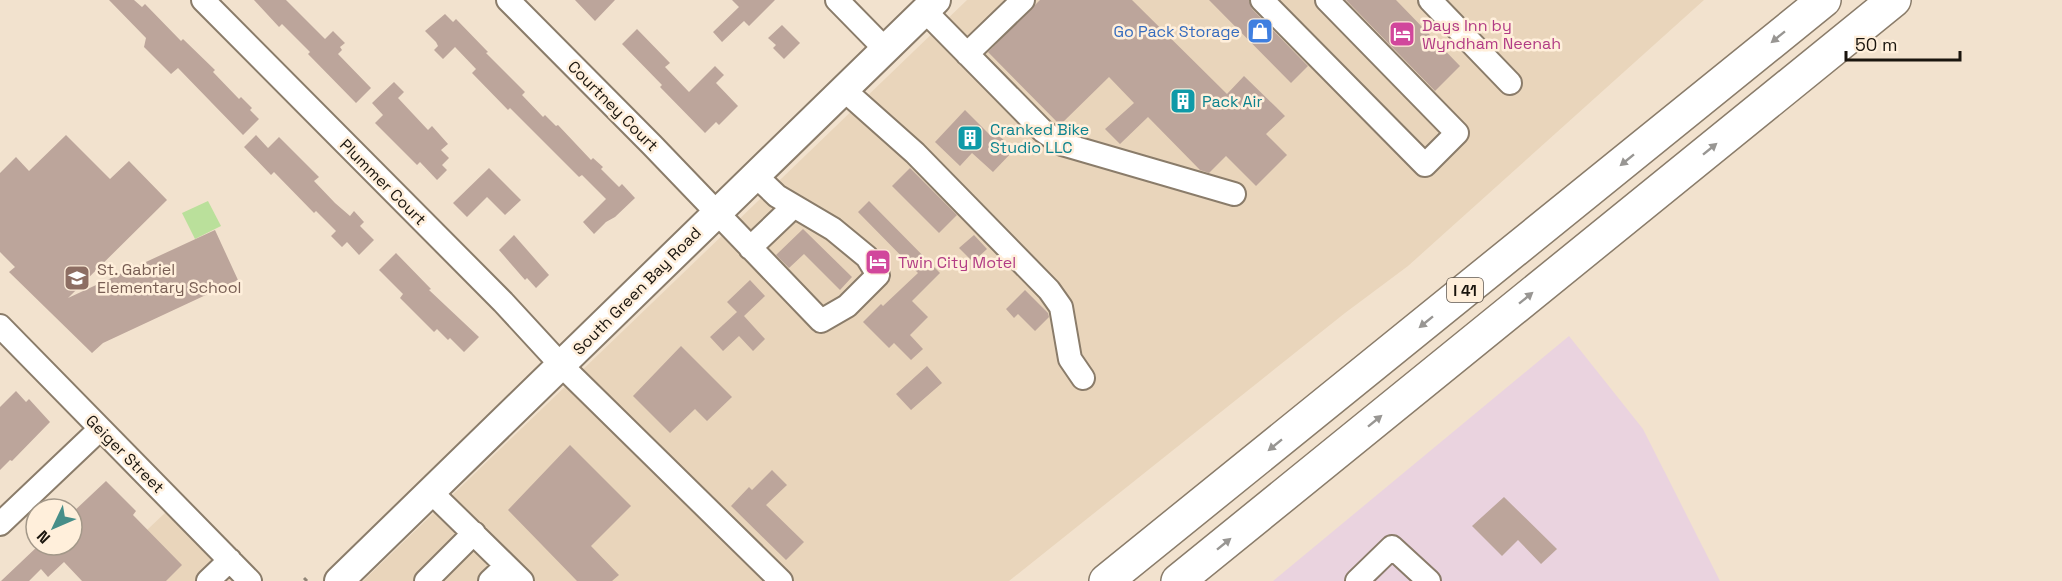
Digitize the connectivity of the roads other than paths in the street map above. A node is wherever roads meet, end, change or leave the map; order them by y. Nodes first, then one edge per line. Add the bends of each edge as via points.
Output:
1 (203, 0) edge
2 (508, 0) edge
3 (837, 0) edge
4 (1023, 0) edge
5 (1262, 0) edge
6 (1327, 0) edge
7 (1430, 0) edge
8 (1824, 0) edge
9 (1894, 0) edge
10 (930, 5) edge
11 (886, 50) junction
12 (968, 54) junction
13 (1510, 83) dead end
14 (843, 89) junction
15 (755, 175) junction
16 (1234, 194) dead end
17 (794, 206) junction
18 (717, 213) junction
19 (750, 248) junction
20 (0, 326) edge
21 (562, 366) junction
22 (1083, 378) dead end
23 (100, 429) junction
24 (431, 492) junction
25 (0, 524) edge
26 (474, 533) junction
27 (230, 560) junction
28 (514, 573) edge
29 (348, 578) edge
30 (208, 581) edge
31 (250, 581) edge
32 (426, 581) edge
33 (490, 581) edge
34 (781, 581) edge
35 (1106, 581) edge
36 (1178, 581) edge
37 (1357, 581) edge
38 (1429, 581) edge

1 - 21 street, Plummer Court
2 - 18 street, Courtney Court
3 - 11 street
4 - 12 street
5 - 6 street via 1425,165 1457,133
7 - 13 street
8 -> 35 highway, I 41
36 -> 9 highway, I 41
10 - 11 main road, South Green Bay Road
10 - 12 street
11 - 14 main road, South Green Bay Road
12 - 16 street via 1043,131 1062,144
14 - 15 main road, South Green Bay Road
14 - 22 street via 915,153 1049,290 1061,307 1070,360
15 - 17 street
15 - 18 main road, South Green Bay Road
17 - 19 street
17 - 19 street, Courtney Court via 833,229 867,257 878,274 847,306 821,321
18 - 19 street, Courtney Court
18 - 21 main road, South Green Bay Road
20 - 23 street, Geiger Street
21 - 24 main road, South Green Bay Road
21 - 34 street, Plummer Court
23 - 25 street
23 - 27 street, Geiger Street
24 - 26 street
24 - 29 main road, South Green Bay Road
26 - 28 street
26 - 32 street
27 - 30 street
27 - 31 street, Geiger Street
28 - 33 street
37 - 38 street via 1392,547

